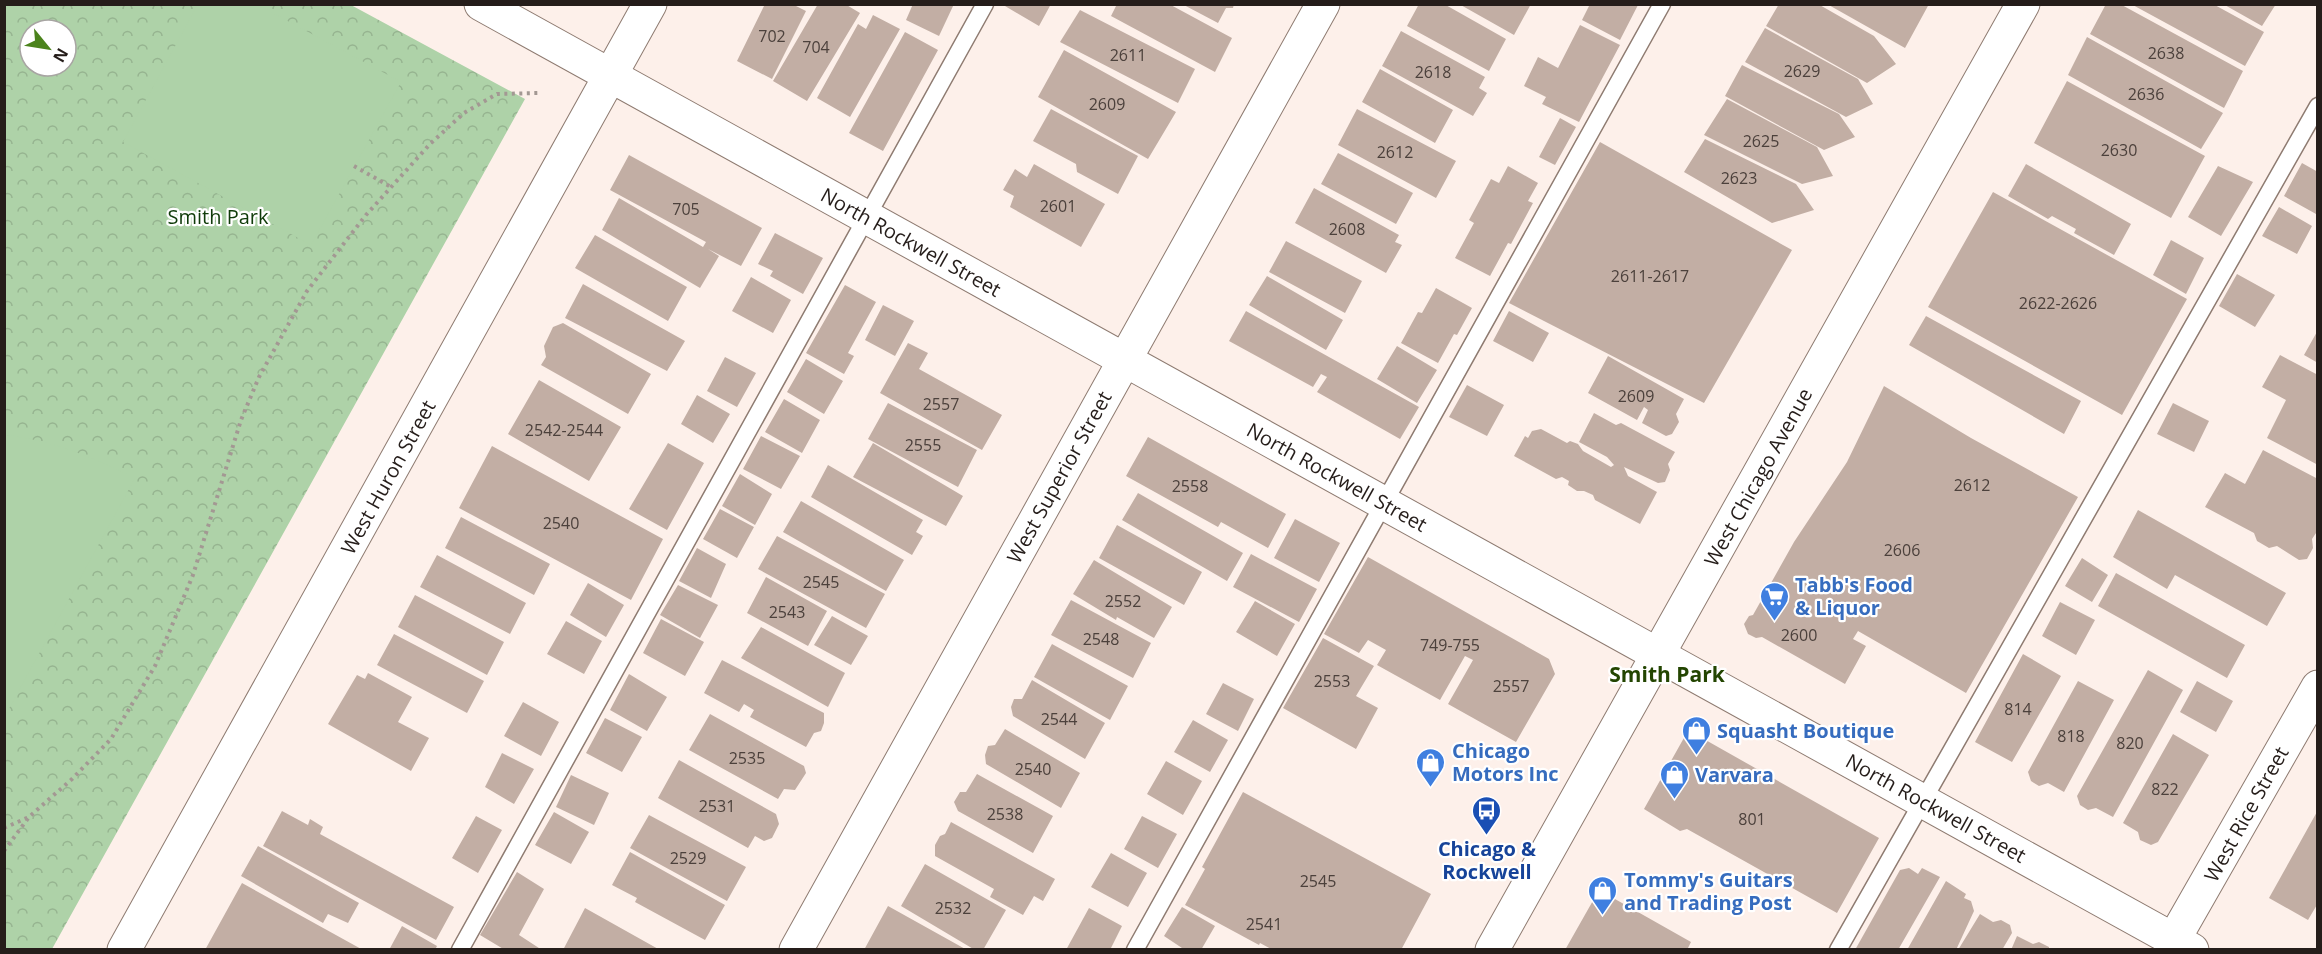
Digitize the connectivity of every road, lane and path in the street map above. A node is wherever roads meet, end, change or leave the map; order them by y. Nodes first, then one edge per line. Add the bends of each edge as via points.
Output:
1 (482, 4) edge
2 (650, 4) edge
3 (985, 4) edge
4 (1323, 4) edge
5 (1662, 4) edge
6 (2023, 4) edge
7 (610, 76) junction
8 (537, 93) dead end
9 (2318, 106) edge
10 (354, 166) dead end
11 (392, 187) junction
12 (867, 218) junction
13 (1125, 360) junction
14 (1384, 503) junction
15 (1658, 654) junction
16 (2318, 687) edge
17 (1922, 800) junction
18 (30, 817) junction
19 (4, 828) edge
20 (4, 851) edge
21 (2183, 944) edge
22 (124, 950) edge
23 (460, 950) edge
24 (796, 950) edge
25 (1135, 950) edge
26 (1492, 950) edge
27 (1838, 950) edge

1 - 7 street, North Rockwell Street
2 - 7 street, West Huron Street
3 - 12 lane
4 - 13 street, West Superior Street
5 - 14 lane
6 - 15 street, West Chicago Avenue
7 - 12 street, North Rockwell Street
7 - 22 street, West Huron Street
8 - 11 path via 497,94 464,112
9 - 17 lane
10 - 11 path
11 - 18 path via 307,291 259,377 241,420 193,576 154,666 111,739
12 - 13 street, North Rockwell Street
12 - 23 lane
13 - 14 street, North Rockwell Street
13 - 24 street, West Superior Street
14 - 15 street, North Rockwell Street
14 - 25 lane
15 - 17 street, North Rockwell Street
15 - 26 street, West Chicago Avenue
16 - 21 street, West Rice Street
17 - 21 street, North Rockwell Street
17 - 27 lane
18 - 19 path
18 - 20 path

